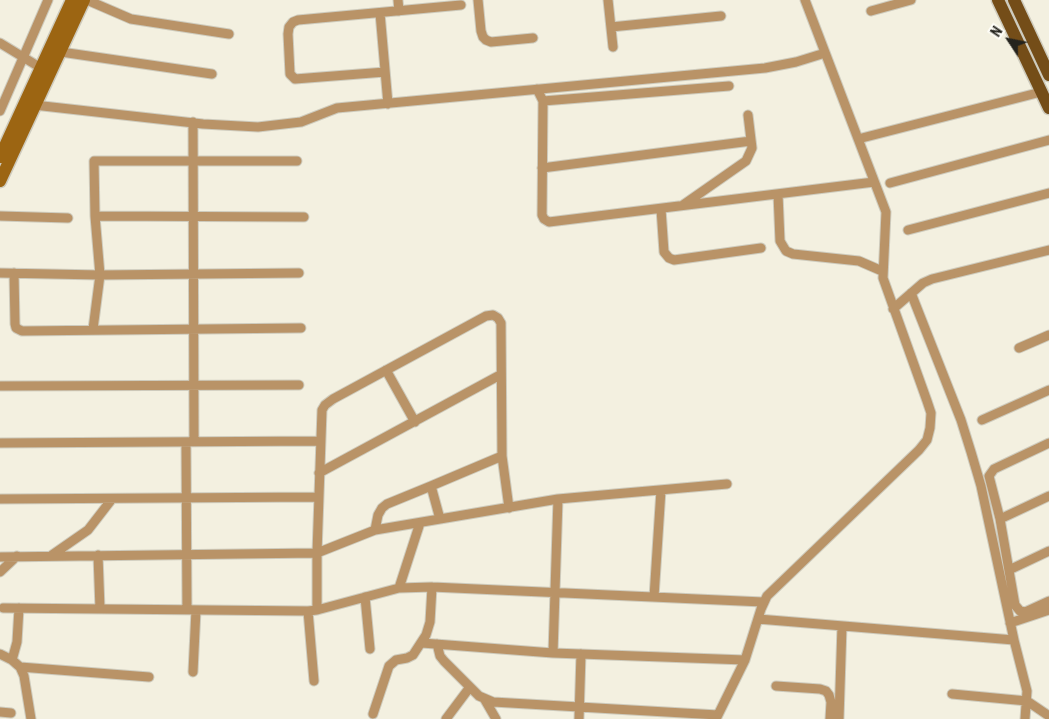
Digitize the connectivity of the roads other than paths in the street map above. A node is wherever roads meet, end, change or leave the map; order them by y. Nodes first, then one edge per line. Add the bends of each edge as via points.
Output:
1 (48, 0) edge
2 (72, 0) edge
3 (86, 0) edge
4 (398, 0) edge
5 (478, 0) edge
6 (608, 0) edge
7 (804, 0) edge
8 (911, 0) edge
9 (998, 0) edge
10 (1014, 0) edge
11 (462, 5) dead end
12 (399, 11) junction
13 (871, 11) dead end
14 (380, 13) junction
15 (722, 16) dead end
16 (611, 27) junction
17 (229, 34) dead end
18 (533, 38) dead end
19 (0, 43) edge
20 (613, 47) dead end
21 (61, 52) junction
22 (825, 53) junction
23 (25, 57) junction
24 (1046, 59) edge
25 (41, 68) junction
26 (385, 72) junction
27 (212, 74) dead end
28 (1049, 74) edge
29 (729, 86) dead end
30 (537, 89) junction
31 (1042, 92) junction
32 (543, 101) junction
33 (388, 104) junction
34 (34, 106) junction
35 (1049, 108) edge
36 (0, 112) edge
37 (748, 115) dead end
38 (194, 122) junction
39 (858, 139) junction
40 (1049, 140) edge
41 (751, 141) junction
42 (0, 157) edge
43 (194, 161) junction
44 (297, 161) dead end
45 (542, 168) junction
46 (0, 181) edge
47 (874, 182) junction
48 (890, 183) dead end
49 (1049, 193) edge
50 (778, 194) junction
51 (682, 206) junction
52 (661, 209) junction
53 (0, 216) edge
54 (95, 216) junction
55 (194, 216) junction
56 (304, 217) dead end
57 (68, 218) dead end
58 (908, 230) dead end
59 (761, 248) dead end
60 (1049, 250) edge
61 (882, 271) junction
62 (0, 273) edge
63 (14, 273) junction
64 (194, 273) junction
65 (298, 274) dead end
66 (100, 275) junction
67 (910, 293) junction
68 (893, 309) junction
69 (301, 328) dead end
70 (93, 330) junction
71 (194, 330) junction
72 (1049, 335) edge
73 (1020, 348) dead end
74 (386, 370) junction
75 (500, 375) junction
76 (194, 385) junction
77 (299, 385) dead end
78 (0, 386) edge
79 (1049, 390) edge
80 (982, 420) dead end
81 (414, 422) junction
82 (320, 441) junction
83 (190, 442) junction
84 (0, 443) edge
85 (1049, 443) edge
86 (502, 456) junction
87 (319, 473) junction
88 (727, 484) dead end
89 (431, 486) junction
90 (661, 490) junction
91 (1049, 496) edge
92 (319, 497) junction
93 (186, 498) junction
94 (0, 499) edge
95 (112, 499) junction
96 (558, 499) junction
97 (509, 508) junction
98 (440, 519) junction
99 (1000, 519) junction
100 (420, 523) junction
101 (375, 530) junction
102 (1049, 551) edge
103 (317, 553) junction
104 (186, 554) junction
105 (52, 555) junction
106 (98, 555) junction
107 (0, 556) edge
108 (17, 556) junction
109 (1009, 570) junction
110 (0, 572) edge
111 (432, 587) junction
112 (399, 588) junction
113 (555, 592) junction
114 (365, 597) junction
115 (654, 597) junction
116 (1049, 601) edge
117 (763, 602) junction
118 (3, 608) dead end
119 (19, 608) junction
120 (100, 609) junction
121 (192, 610) junction
122 (1049, 610) edge
123 (312, 611) junction
124 (758, 619) junction
125 (1010, 623) junction
126 (842, 626) junction
127 (1014, 640) junction
128 (422, 643) junction
129 (437, 644) junction
130 (370, 648) dead end
131 (553, 653) junction
132 (0, 654) edge
133 (581, 654) junction
134 (12, 660) junction
135 (745, 660) junction
136 (20, 668) junction
137 (193, 672) dead end
138 (149, 677) dead end
139 (314, 681) dead end
140 (776, 686) dead end
141 (470, 687) junction
142 (952, 694) dead end
143 (485, 700) junction
144 (1027, 701) junction
145 (580, 707) junction
146 (0, 712) edge
147 (11, 712) dead end
148 (373, 714) dead end
149 (1049, 716) edge
150 (717, 717) edge
151 (30, 719) edge
152 (446, 719) edge
153 (496, 719) edge
154 (579, 719) edge
155 (830, 719) edge
156 (841, 719) edge
157 (1025, 719) edge

1 - 23 street
2 - 25 main road
3 - 17 street via 131,19
3 - 21 main road
4 - 12 street
5 - 18 street via 481,31 486,40
6 - 16 street
7 - 22 street
8 - 13 street
9 - 31 main road
10 - 24 main road
11 - 12 street
12 - 14 street
14 - 26 street
14 - 26 street via 293,22 288,34 290,74 300,80
15 - 16 street
16 - 20 street
19 - 23 street
21 - 27 street
21 - 34 main road
22 - 30 street via 765,68
22 - 39 street
23 - 25 street
23 - 36 street
24 - 28 main road
25 - 42 main road
26 - 33 street
29 - 32 street
30 - 32 street
30 - 33 street
31 - 35 main road
31 - 39 street
32 - 45 street
33 - 38 street via 336,108 300,122 258,127
34 - 38 street
34 - 46 main road
37 - 41 street
38 - 43 street
39 - 47 street
40 - 48 street
41 - 45 street
41 - 51 street via 752,148 746,161
43 - 44 street
43 - 54 street via 94,161
43 - 55 street
45 - 52 street via 542,215 549,222
47 - 50 street
47 - 61 street via 886,212
49 - 58 street
50 - 51 street
50 - 61 street via 780,241 786,251 859,261
51 - 52 street
52 - 59 street via 664,252 674,260
53 - 57 street
54 - 55 street
54 - 66 street
55 - 56 street
55 - 64 street
60 - 67 street via 932,279
61 - 68 street
62 - 63 street
63 - 66 street
63 - 70 street via 15,324 19,330
64 - 65 street
64 - 66 street
64 - 71 street
66 - 70 street
67 - 68 street
67 - 125 street via 972,452
68 - 117 street via 931,413 927,440
69 - 71 street
70 - 71 street
71 - 76 street
72 - 73 street
74 - 75 street via 493,315 501,323
74 - 81 street
74 - 82 street via 325,405
75 - 81 street
75 - 86 street
76 - 77 street
76 - 78 street
76 - 83 street
79 - 80 street
81 - 87 street
82 - 83 street
82 - 87 street
83 - 84 street
83 - 93 street
85 - 99 street via 991,472 989,481
86 - 89 street
86 - 97 street
87 - 92 street
88 - 90 street
89 - 98 street
89 - 101 street via 387,504 378,515
90 - 96 street
90 - 115 street
91 - 99 street
92 - 93 street
92 - 103 street
93 - 95 street
93 - 104 street
94 - 95 street
95 - 105 street via 88,530
96 - 97 street
96 - 113 street
97 - 98 street
98 - 100 street
99 - 109 street
100 - 101 street
100 - 112 street
101 - 103 street
102 - 109 street
103 - 104 street
103 - 123 street
104 - 106 street
104 - 121 street
105 - 106 street
105 - 108 street
106 - 120 street
107 - 108 street
108 - 110 street
109 - 116 street via 1017,609 1025,612
111 - 112 street
111 - 113 street
111 - 128 street via 429,629
112 - 114 street
113 - 115 street
113 - 131 street
114 - 123 street
114 - 130 street
115 - 117 street
117 - 124 street
118 - 119 street
119 - 120 street
119 - 134 street via 17,642
120 - 121 street
121 - 123 street
121 - 137 street
122 - 125 street
123 - 139 street
124 - 126 street
124 - 135 street
125 - 127 street
126 - 127 street
126 - 156 street
127 - 144 street
128 - 129 street
128 - 148 street via 413,655 396,660 389,666
129 - 131 street
129 - 141 street via 440,656
131 - 133 street
132 - 134 street
133 - 135 street
133 - 145 street
134 - 136 street
135 - 150 street
136 - 138 street
136 - 151 street
140 - 155 street via 826,691 831,702
141 - 143 street
141 - 152 street
142 - 144 street
143 - 145 street
143 - 153 street
144 - 149 street
144 - 157 street
145 - 150 street
145 - 154 street
146 - 147 street

